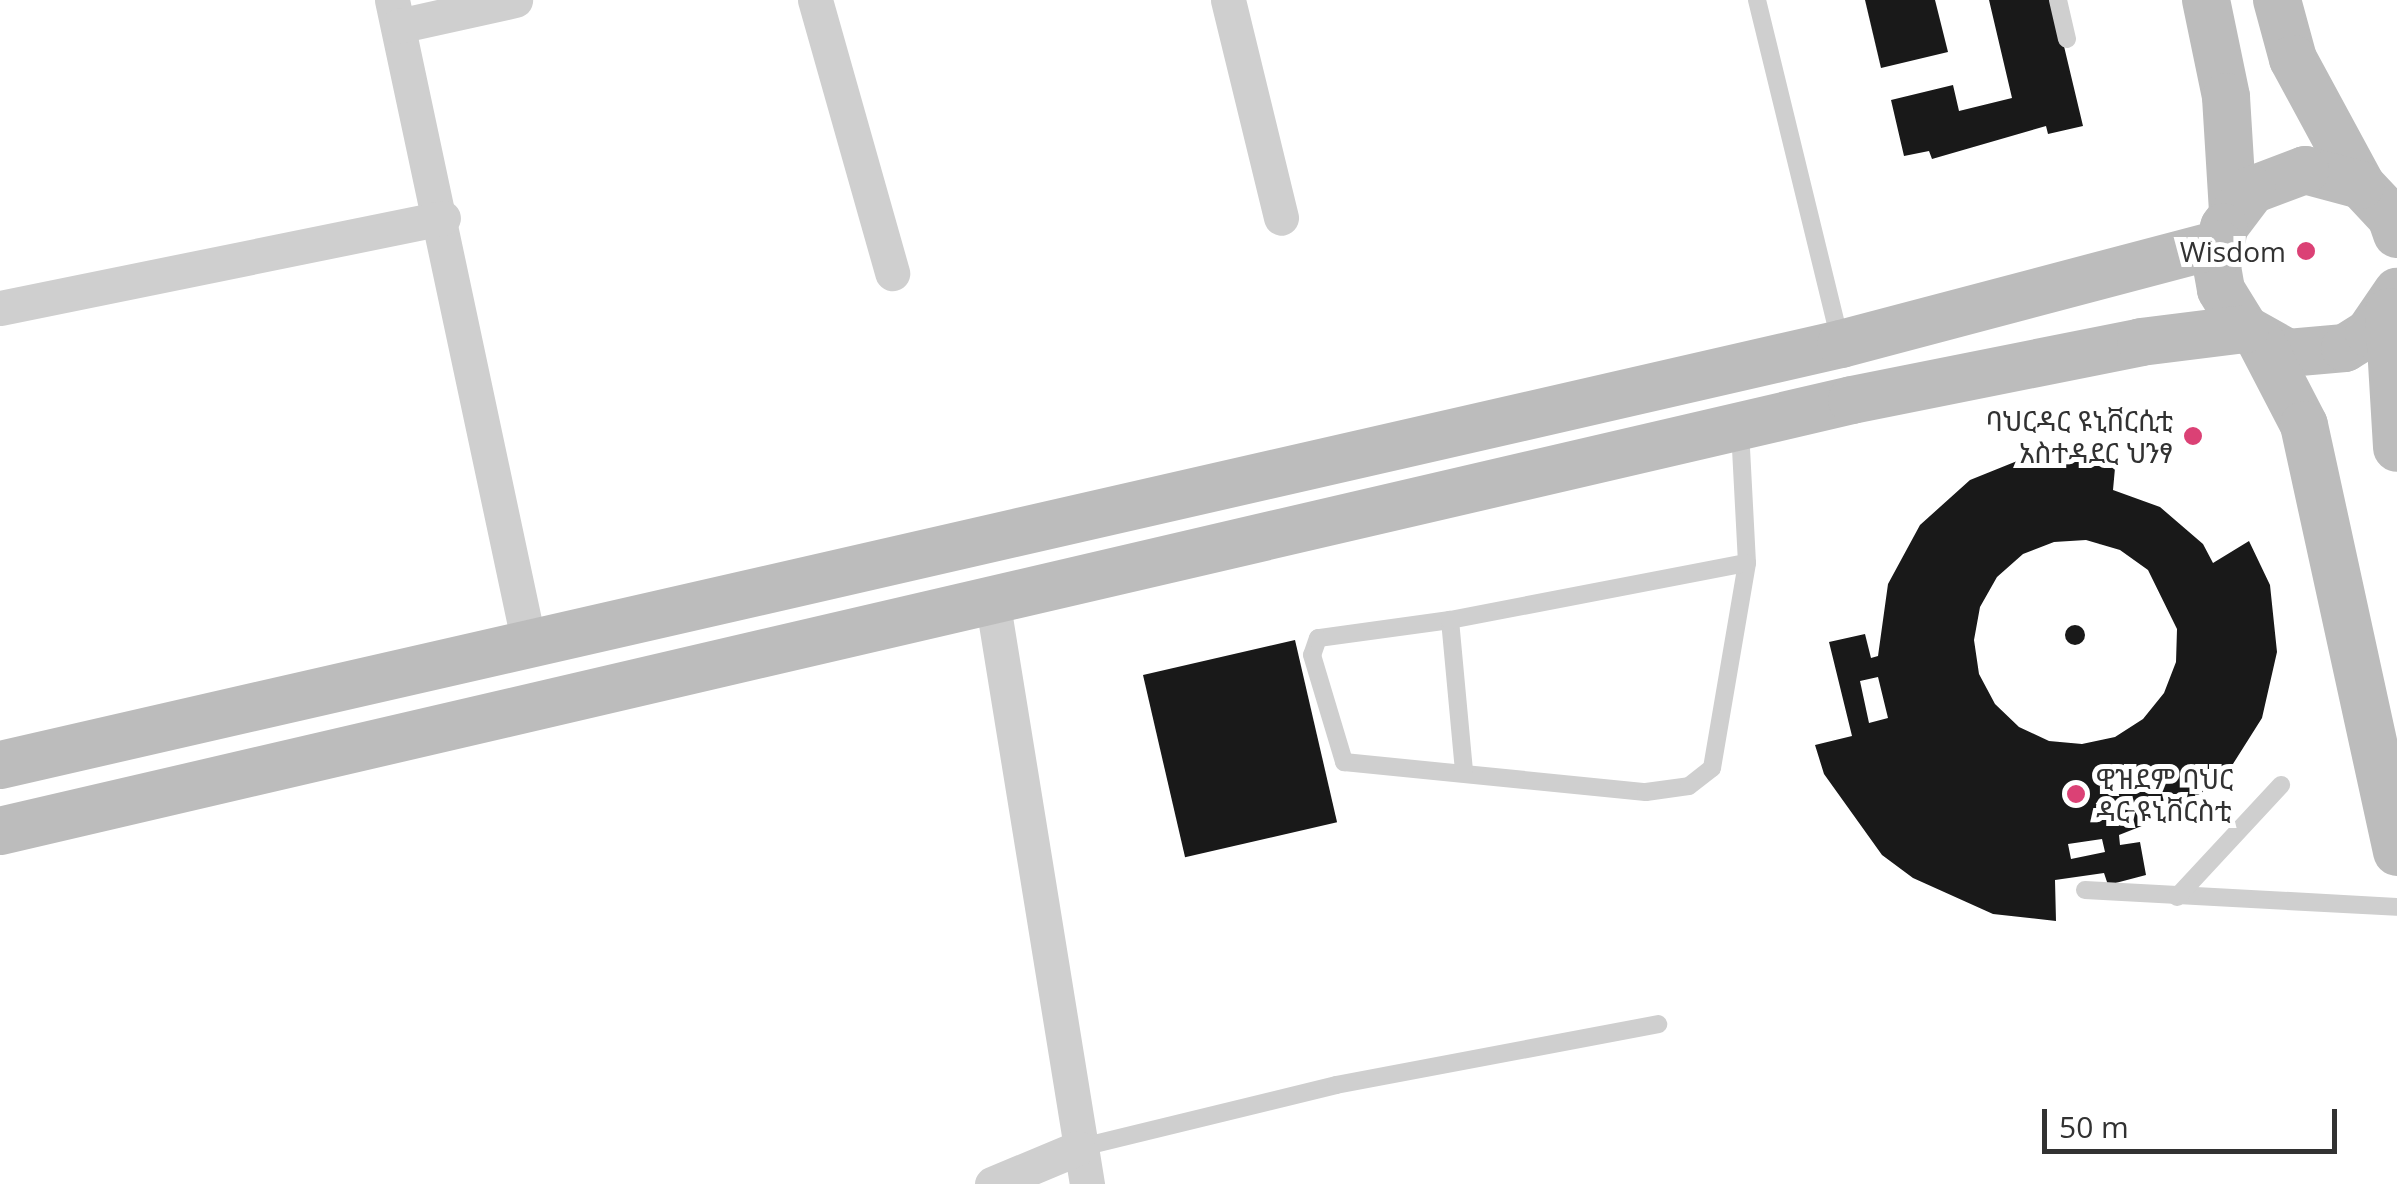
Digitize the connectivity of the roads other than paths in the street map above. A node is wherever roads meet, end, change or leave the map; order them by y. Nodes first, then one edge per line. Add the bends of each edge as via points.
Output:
1 (515, 0) edge
2 (815, 0) edge
3 (1228, 0) edge
4 (1758, 0) edge
5 (2058, 0) edge
6 (2206, 0) edge
7 (2276, 0) edge
8 (395, 13) edge
9 (2066, 39) dead end
10 (2377, 190) edge
11 (443, 218) junction
12 (1281, 218) dead end
13 (2226, 228) junction
14 (2397, 234) edge
15 (892, 273) dead end
16 (2394, 301) edge
17 (0, 308) edge
18 (2253, 335) junction
19 (1841, 344) junction
20 (1852, 400) junction
21 (1740, 427) junction
22 (2397, 448) edge
23 (978, 541) junction
24 (1748, 563) junction
25 (993, 605) junction
26 (1450, 620) junction
27 (530, 644) junction
28 (0, 766) edge
29 (1464, 770) junction
30 (2281, 784) dead end
31 (0, 831) edge
32 (2397, 852) edge
33 (2084, 890) dead end
34 (2177, 896) junction
35 (2397, 907) edge
36 (1658, 1024) dead end
37 (1078, 1148) junction
38 (992, 1184) edge
39 (1086, 1184) edge

1 - 8 street
2 - 15 street
3 - 12 street
4 - 19 lane
5 - 9 lane
6 - 13 street via 2226,97
7 - 10 street via 2293,59
8 - 11 street
10 - 13 street via 2334,173 2291,172 2252,190
10 - 14 street
11 - 17 street
11 - 27 street
13 - 18 street via 2221,290
13 - 19 street
16 - 18 street via 2370,334 2317,356
16 - 22 street
18 - 20 street via 2140,342
18 - 32 street via 2304,425
19 - 20 street
19 - 23 street
20 - 21 street
21 - 24 lane
21 - 25 street
23 - 25 street
23 - 27 street
24 - 26 lane
24 - 29 lane via 1712,768 1689,786 1646,792
25 - 31 street
25 - 37 street
26 - 29 lane
26 - 29 lane via 1332,631 1318,638 1312,655 1344,762 1364,769
27 - 28 street
30 - 34 lane
33 - 34 lane
34 - 35 lane
36 - 37 lane via 1336,1085
37 - 38 street
37 - 39 street

